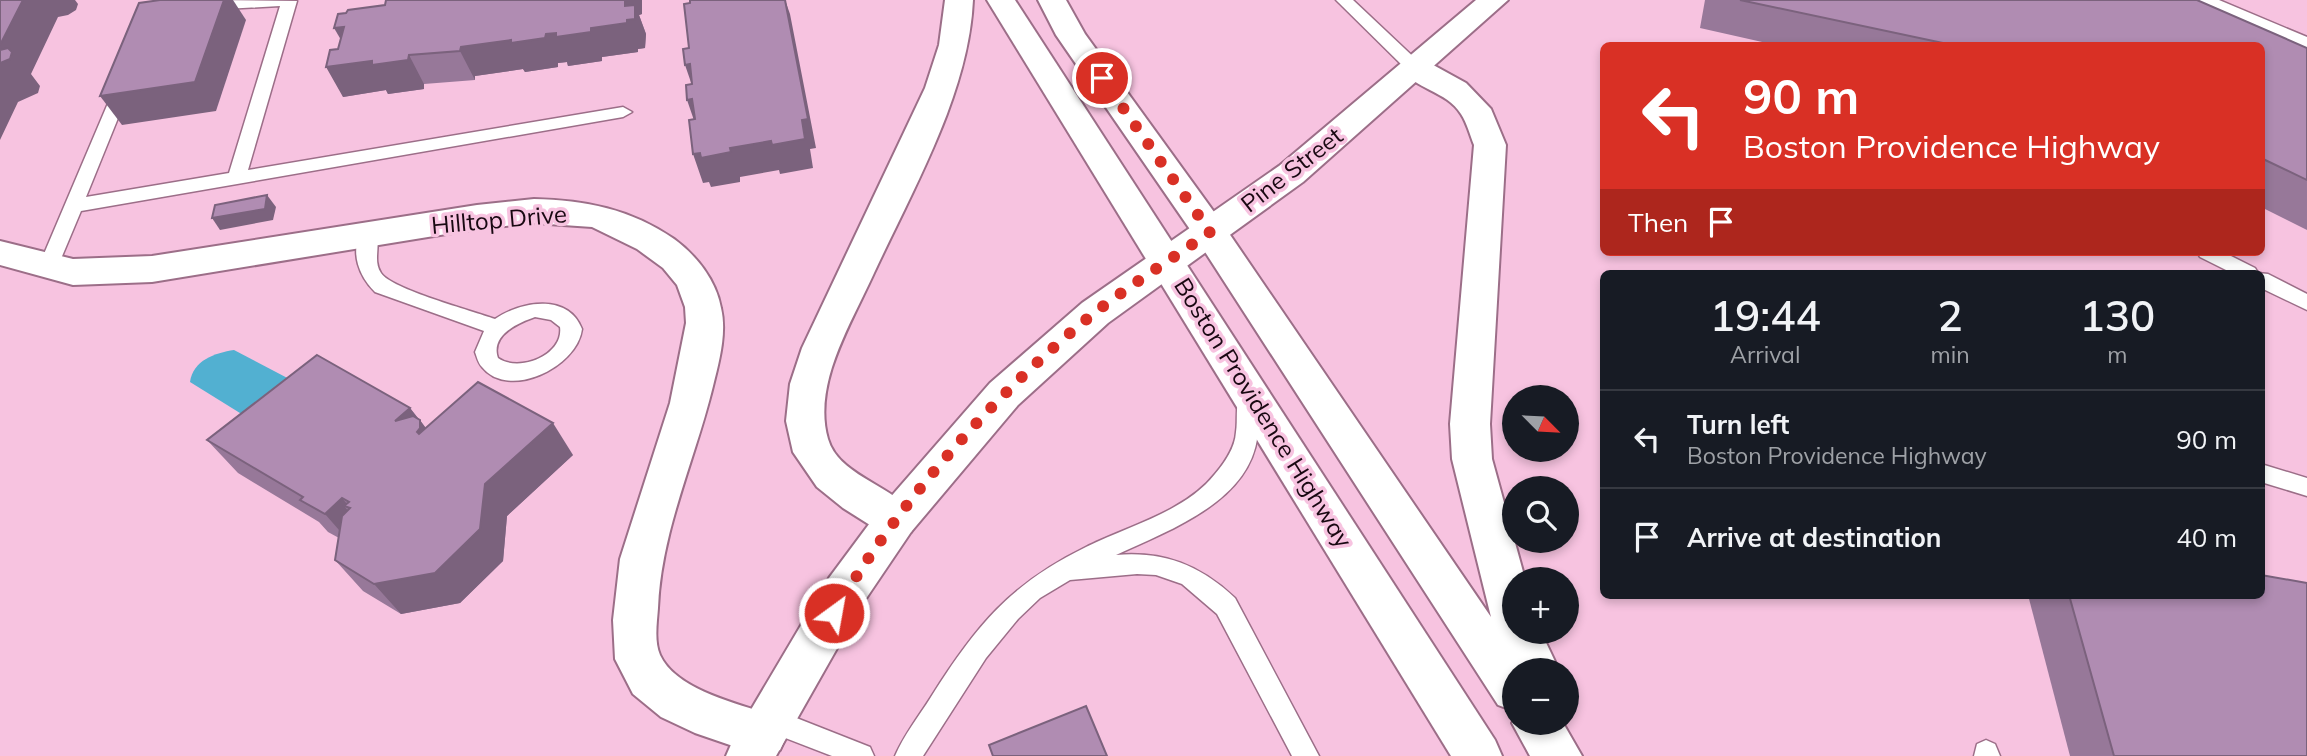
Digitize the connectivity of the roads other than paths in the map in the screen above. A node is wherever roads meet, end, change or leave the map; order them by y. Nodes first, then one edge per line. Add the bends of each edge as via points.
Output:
1 (959, 0) edge
2 (1001, 0) edge
3 (1052, 0) edge
4 (1344, 0) edge
5 (1494, 0) edge
6 (2205, 0) edge
7 (196, 5) edge
8 (2307, 43) edge
9 (1415, 68) junction
10 (130, 69) edge
11 (622, 112) dead end
12 (237, 176) junction
13 (72, 206) junction
14 (1210, 232) junction
15 (368, 236) junction
16 (0, 253) edge
17 (2215, 256) edge
18 (1168, 262) junction
19 (48, 268) junction
20 (2242, 270) edge
21 (2265, 281) edge
22 (2307, 303) edge
23 (496, 327) dead end
24 (1247, 388) junction
25 (2265, 474) edge
26 (2307, 487) edge
27 (896, 520) junction
28 (1061, 573) junction
29 (1502, 574) edge
30 (1502, 672) edge
31 (1544, 735) edge
32 (1566, 735) edge
33 (761, 737) edge
34 (861, 756) edge
35 (908, 756) edge
36 (1307, 756) edge
37 (1478, 756) edge
38 (1558, 756) edge
39 (1577, 756) edge

1 - 27 main road via 949,64 927,122 822,348 804,403 808,441 828,471 858,497
2 - 18 main road, Boston Providence Highway
3 - 14 main road via 1071,35
4 - 9 lane
5 - 9 main road, Pine Street
6 - 8 lane
7 - 12 lane via 289,1
9 - 14 main road, Pine Street via 1291,174
9 - 29 main road via 1455,90 1475,109 1490,145 1470,424 1472,459
10 - 13 lane
11 - 12 lane
12 - 13 lane
13 - 19 lane
14 - 18 main road, Pine Street
14 - 30 main road
15 - 19 main road, Hilltop Drive via 152,269 73,272
15 - 23 lane via 366,266 382,287
15 - 33 main road, Hilltop Drive via 478,217 544,211 588,214 661,247 688,272 703,304 703,343 691,399 640,565 635,641 640,664 659,688 684,704
16 - 19 main road, Hilltop Drive
17 - 20 lane
18 - 24 main road, Boston Providence Highway
18 - 27 main road, Pine Street via 1095,313 1004,394
21 - 22 lane
24 - 28 lane via 1247,440 1223,483 1158,527
24 - 37 main road, Boston Providence Highway
25 - 26 lane
27 - 33 main road, Pine Street via 845,592
28 - 35 lane via 1031,590 1002,617
28 - 36 lane via 1143,564 1192,575 1210,588 1226,606
31 - 38 main road
32 - 39 main road
33 - 34 lane via 811,734

